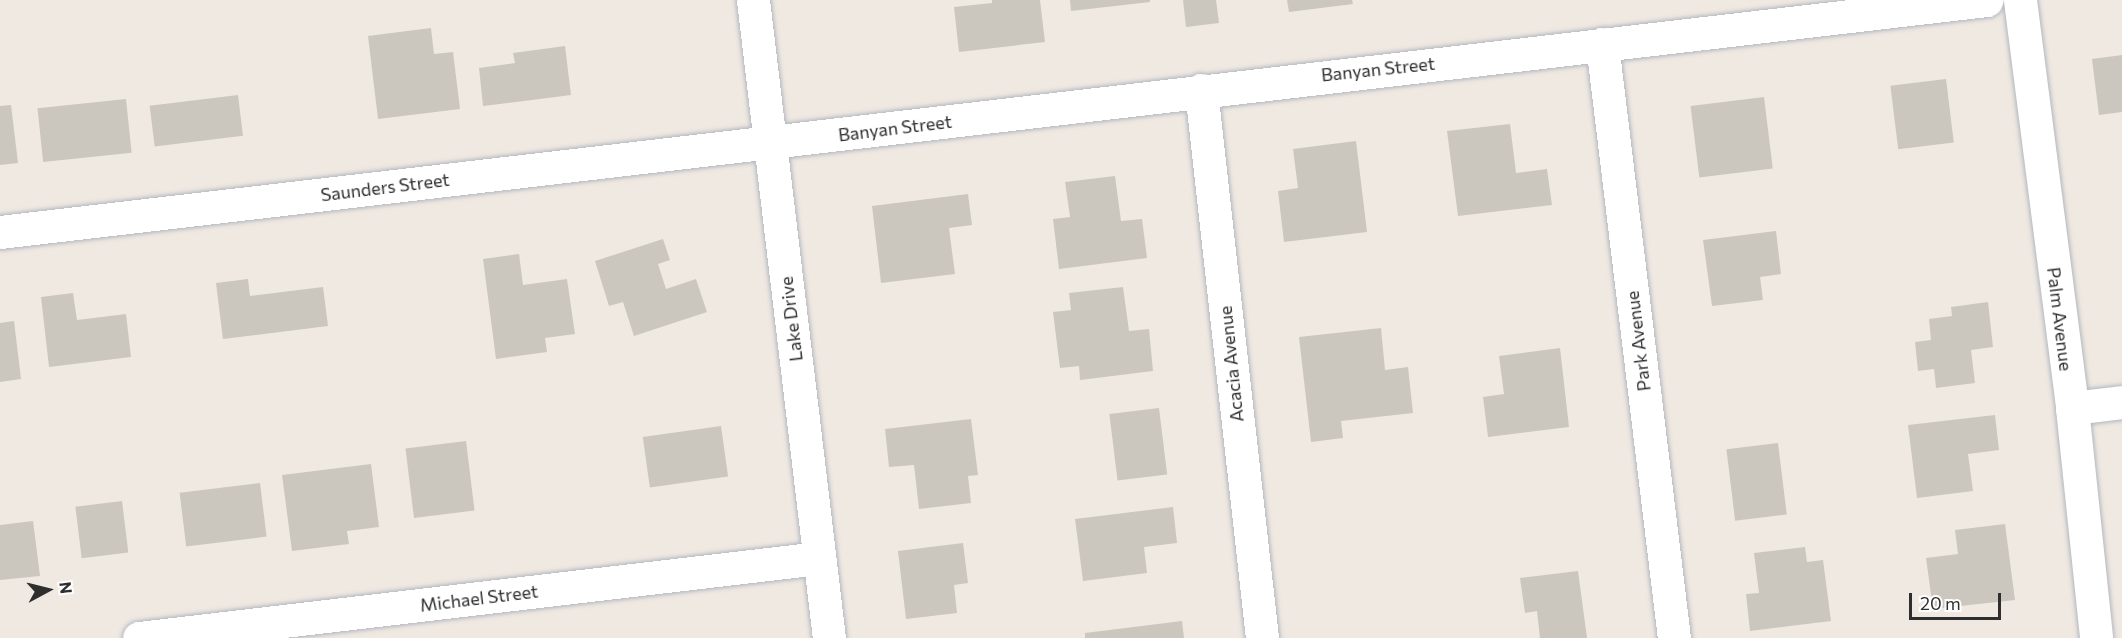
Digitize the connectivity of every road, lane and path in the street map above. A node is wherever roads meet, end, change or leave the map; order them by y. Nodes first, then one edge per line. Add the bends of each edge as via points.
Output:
1 (753, 0) edge
2 (1986, 0) edge
3 (2020, 0) edge
4 (1602, 44) junction
5 (1201, 90) junction
6 (770, 143) junction
7 (0, 232) edge
8 (2122, 402) edge
9 (2072, 408) junction
10 (819, 558) junction
11 (138, 638) edge
12 (828, 638) edge
13 (1262, 638) edge
14 (1674, 638) edge
15 (2096, 638) edge

1 - 6 street, Lake Drive
2 - 4 street, Banyan Street
3 - 9 street, Palm Avenue
4 - 5 street, Banyan Street
4 - 14 street, Park Avenue
5 - 6 street, Banyan Street
5 - 13 street, Acacia Avenue
6 - 7 street, Saunders Street
6 - 10 street, Lake Drive
8 - 9 street
9 - 15 street, Palm Avenue
10 - 11 street, Michael Street
10 - 12 street, Lake Drive

